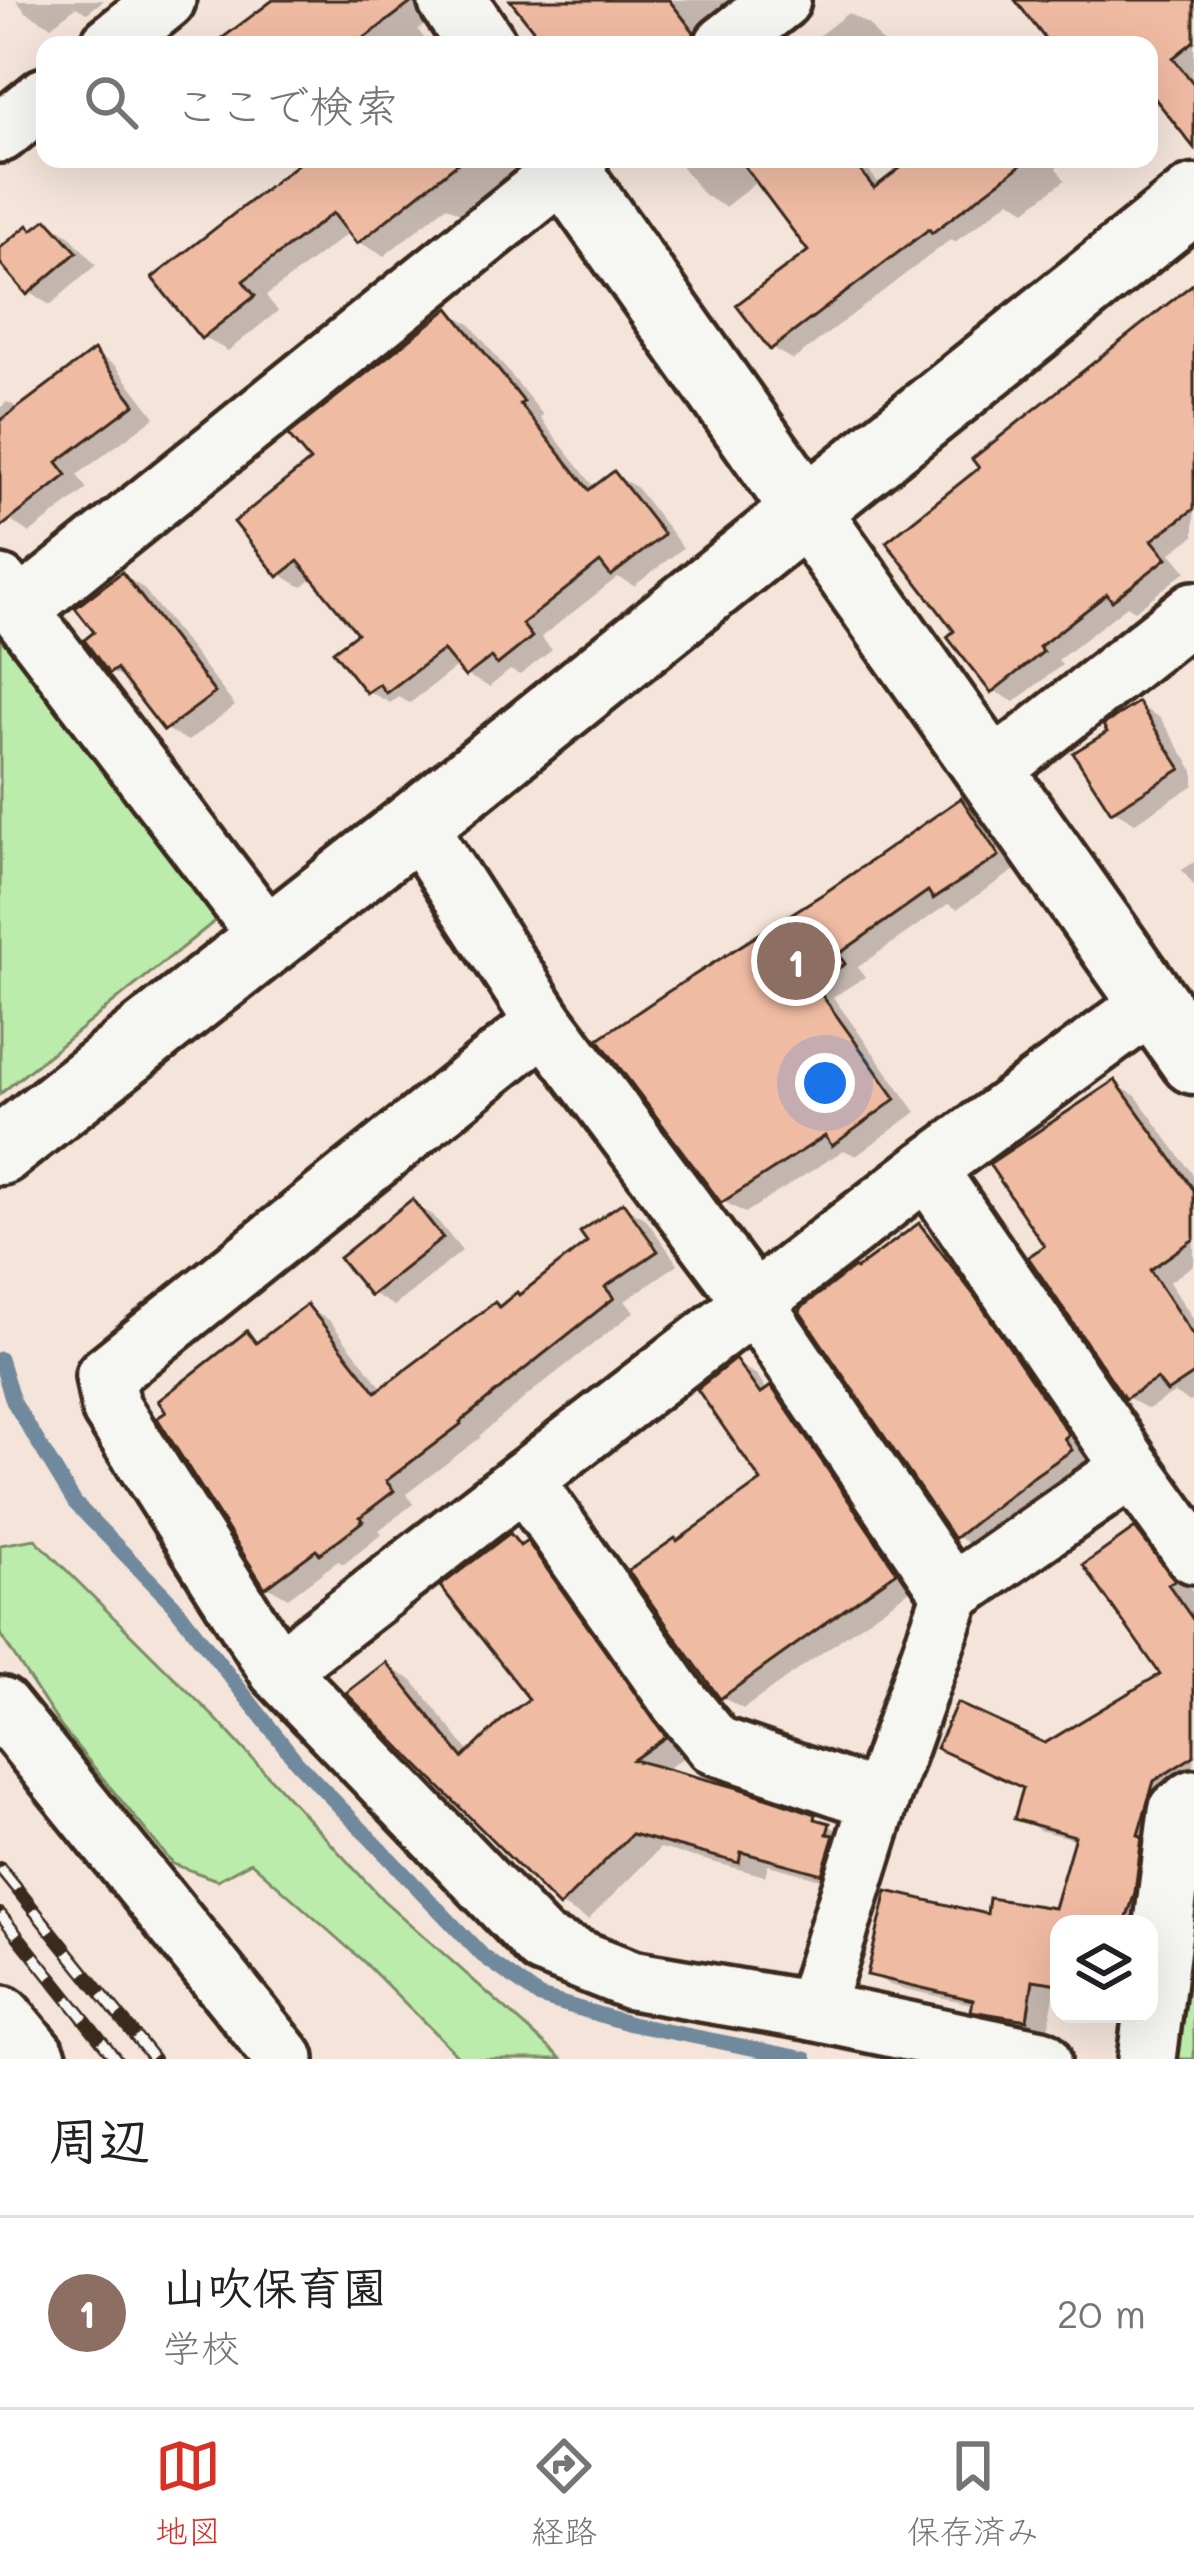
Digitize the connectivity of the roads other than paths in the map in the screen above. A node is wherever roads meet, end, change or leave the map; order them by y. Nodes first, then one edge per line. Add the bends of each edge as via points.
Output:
1 (166, 0) edge
2 (452, 0) edge
3 (782, 0) edge
4 (121, 36) edge
5 (476, 36) edge
6 (736, 36) edge
7 (560, 168) edge
8 (572, 168) edge
9 (1194, 200) edge
10 (806, 508) junction
11 (10, 598) edge
12 (1194, 611) edge
13 (991, 772) junction
14 (416, 824) junction
15 (269, 938) junction
16 (1154, 1003) junction
17 (545, 1023) junction
18 (1194, 1060) edge
19 (0, 1151) edge
20 (928, 1169) junction
21 (755, 1304) junction
22 (1132, 1468) junction
23 (524, 1480) junction
24 (1194, 1553) edge
25 (952, 1594) junction
26 (278, 1670) junction
27 (0, 1706) edge
28 (1194, 1799) edge
29 (879, 1801) junction
30 (813, 2011) junction
31 (0, 2019) edge
32 (33, 2059) edge
33 (285, 2059) edge
34 (1041, 2059) edge
35 (1147, 2059) edge

1 - 4 street
2 - 5 street
3 - 6 street
7 - 11 street
8 - 10 street
9 - 10 street
10 - 13 street
10 - 14 street
11 - 15 street
12 - 13 street
13 - 16 street
14 - 15 street
14 - 17 street
15 - 19 street
16 - 18 street
16 - 20 street
17 - 21 street
17 - 26 street via 105,1376 111,1408
20 - 21 street
20 - 22 street
21 - 23 street
21 - 25 street
22 - 24 street
22 - 25 street
23 - 26 street
23 - 29 street via 715,1745
25 - 29 street
26 - 30 street via 544,1945 632,1980
27 - 33 street
28 - 35 street via 1178,1811
29 - 30 street
30 - 34 street
31 - 32 street

